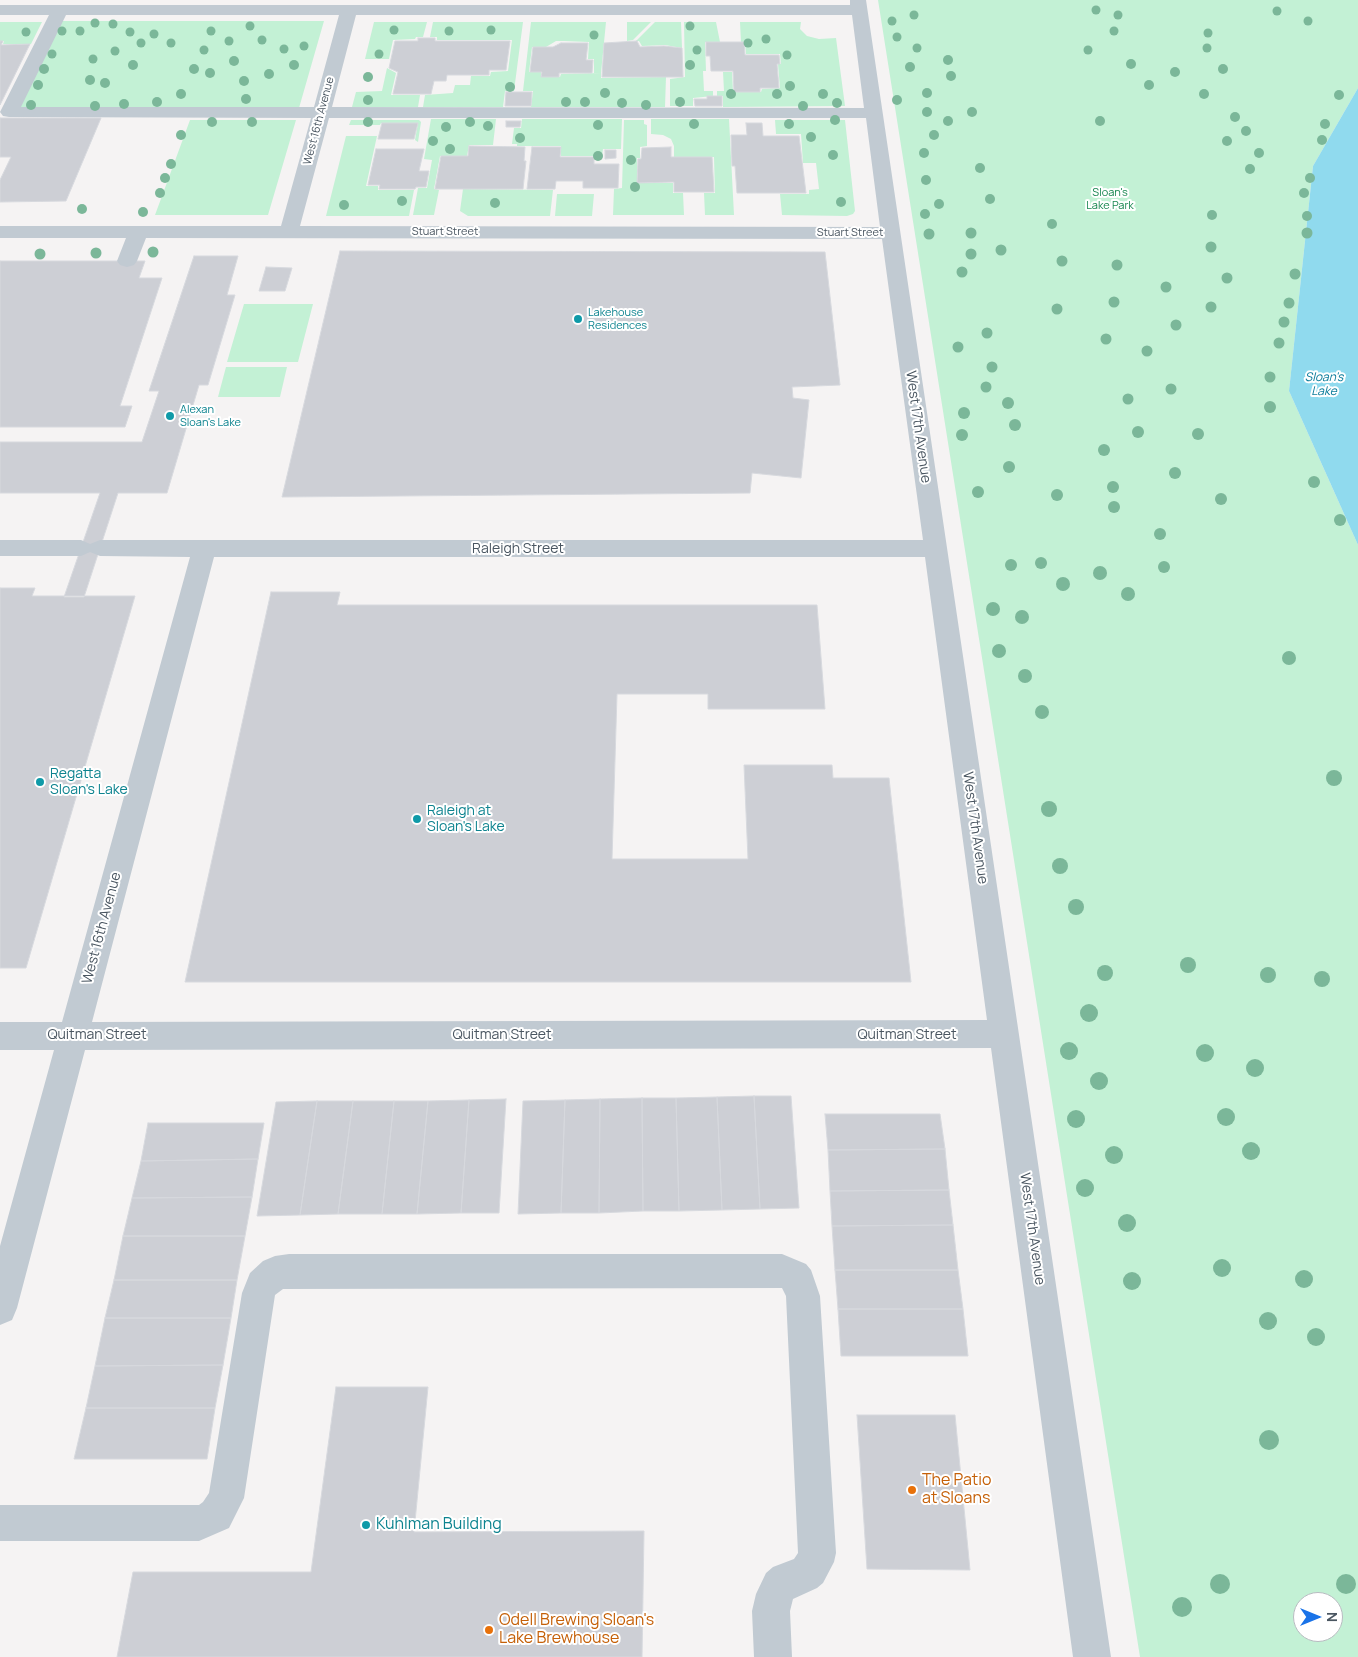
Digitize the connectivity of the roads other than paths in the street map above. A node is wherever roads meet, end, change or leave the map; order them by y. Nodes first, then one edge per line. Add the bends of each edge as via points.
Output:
1 (120, 5) edge
2 (858, 5) edge
3 (0, 10) edge
4 (60, 10) junction
5 (349, 10) junction
6 (322, 112) junction
7 (874, 113) junction
8 (0, 232) edge
9 (138, 232) junction
10 (289, 232) junction
11 (891, 233) junction
12 (127, 261) dead end
13 (0, 548) edge
14 (204, 548) junction
15 (936, 549) junction
16 (1004, 1034) junction
17 (73, 1035) junction
18 (0, 1036) edge
19 (0, 1308) edge
20 (0, 1523) edge
21 (773, 1657) edge
22 (1092, 1657) edge

1 - 4 street
1 - 5 street
2 - 5 street
2 - 7 street, West 17th Avenue
3 - 4 street
4 - 6 street via 8,112
5 - 6 street, West 16th Avenue
6 - 7 street
6 - 10 street, West 16th Avenue
7 - 11 street, West 17th Avenue
8 - 9 street, Stuart Street via 104,224
9 - 10 street, Stuart Street
9 - 12 street
10 - 11 street, Stuart Street
11 - 15 street, West 17th Avenue
13 - 14 street, Raleigh Street
14 - 15 street, Raleigh Street
14 - 17 street, West 16th Avenue
15 - 16 street, West 17th Avenue
16 - 17 street, Quitman Street
16 - 22 street, West 17th Avenue
17 - 18 street, Quitman Street
17 - 19 street, West 16th Avenue
20 - 21 street via 199,1523 216,1515 226,1498 259,1293 268,1279 281,1272 782,1271 794,1276 803,1296 817,1553 815,1562 804,1576 786,1580 774,1594 771,1611

